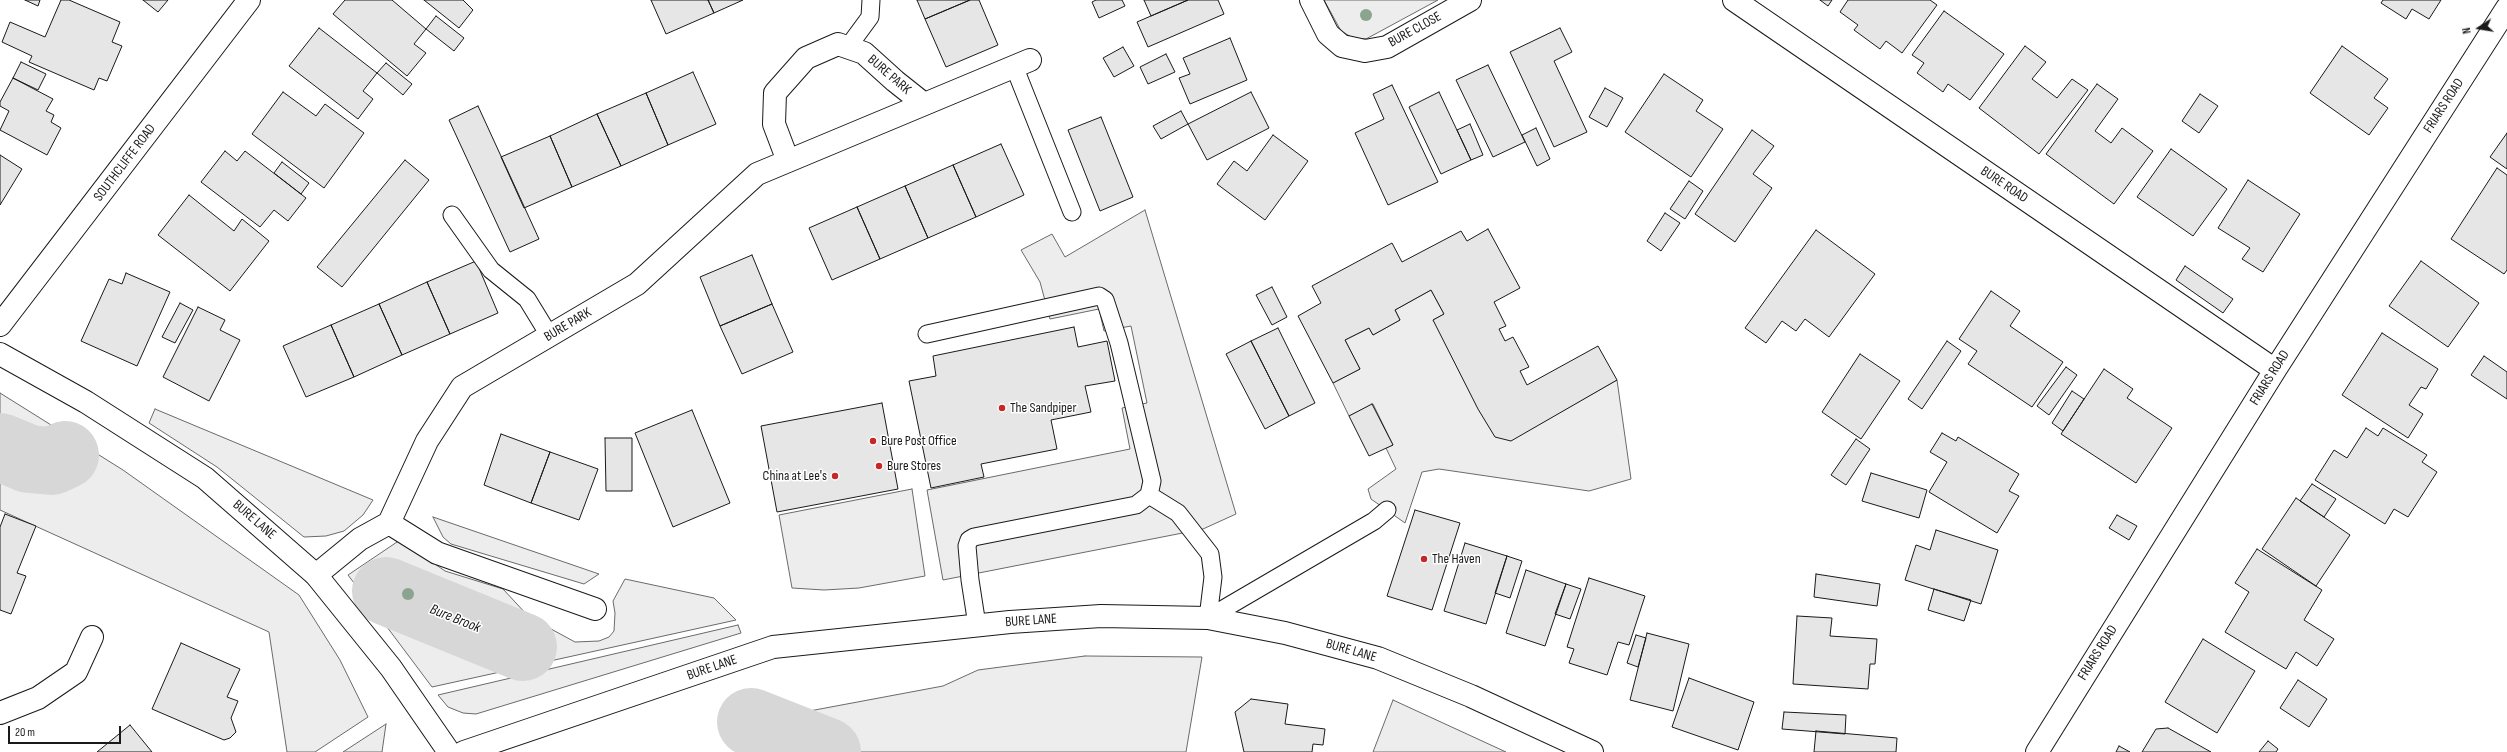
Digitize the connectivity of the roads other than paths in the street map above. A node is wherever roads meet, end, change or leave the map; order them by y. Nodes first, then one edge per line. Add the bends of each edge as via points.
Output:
1 (249, 0) edge
2 (871, 0) edge
3 (1311, 0) edge
4 (1470, 0) edge
5 (1734, 0) edge
6 (2507, 8) edge
7 (848, 48) junction
8 (1022, 63) joint
9 (924, 104) junction
10 (788, 160) junction
11 (1072, 212) dead end
12 (452, 215) dead end
13 (0, 325) edge
14 (927, 334) dead end
15 (549, 335) junction
16 (0, 354) edge
17 (2275, 370) junction
18 (1149, 495) junction
19 (1387, 510) dead end
20 (389, 523) junction
21 (316, 574) junction
22 (595, 609) dead end
23 (1208, 618) junction
24 (978, 625) junction
25 (92, 637) dead end
26 (0, 712) edge
27 (449, 752) edge
28 (464, 752) edge
29 (1592, 752) edge
30 (2037, 752) edge

1 - 13 street, SOUTHCLIFFE ROAD
2 - 7 lane via 870,17
3 - 4 street, BURE CLOSE via 1328,34 1342,46 1365,51 1387,47
5 - 17 street, BURE ROAD
6 - 17 street, FRIARS ROAD
7 - 9 street, BURE PARK via 864,53
7 - 10 street, BURE PARK via 838,44 806,58 775,93 774,124
8 - 9 street, BURE PARK
8 - 11 lane
9 - 10 street, BURE PARK
10 - 15 street, BURE PARK via 757,174 636,284
12 - 15 lane via 491,270 527,299
14 - 18 lane via 1099,296 1105,300 1119,343 1152,481
15 - 20 street, BURE PARK via 462,388 427,441
16 - 21 street, BURE LANE via 86,402 206,478
17 - 30 street, FRIARS ROAD
18 - 23 lane via 1178,513 1210,554 1213,577
18 - 24 lane via 1136,505 969,540 967,546 970,580
19 - 23 lane via 1374,521
20 - 21 street via 360,539
20 - 22 street via 437,553
21 - 27 street, BURE LANE via 391,668
23 - 24 street, BURE LANE via 1101,616
23 - 29 street, BURE LANE via 1285,633 1378,658 1471,696
24 - 28 street, BURE LANE via 773,647
25 - 26 street via 76,672 38,698

